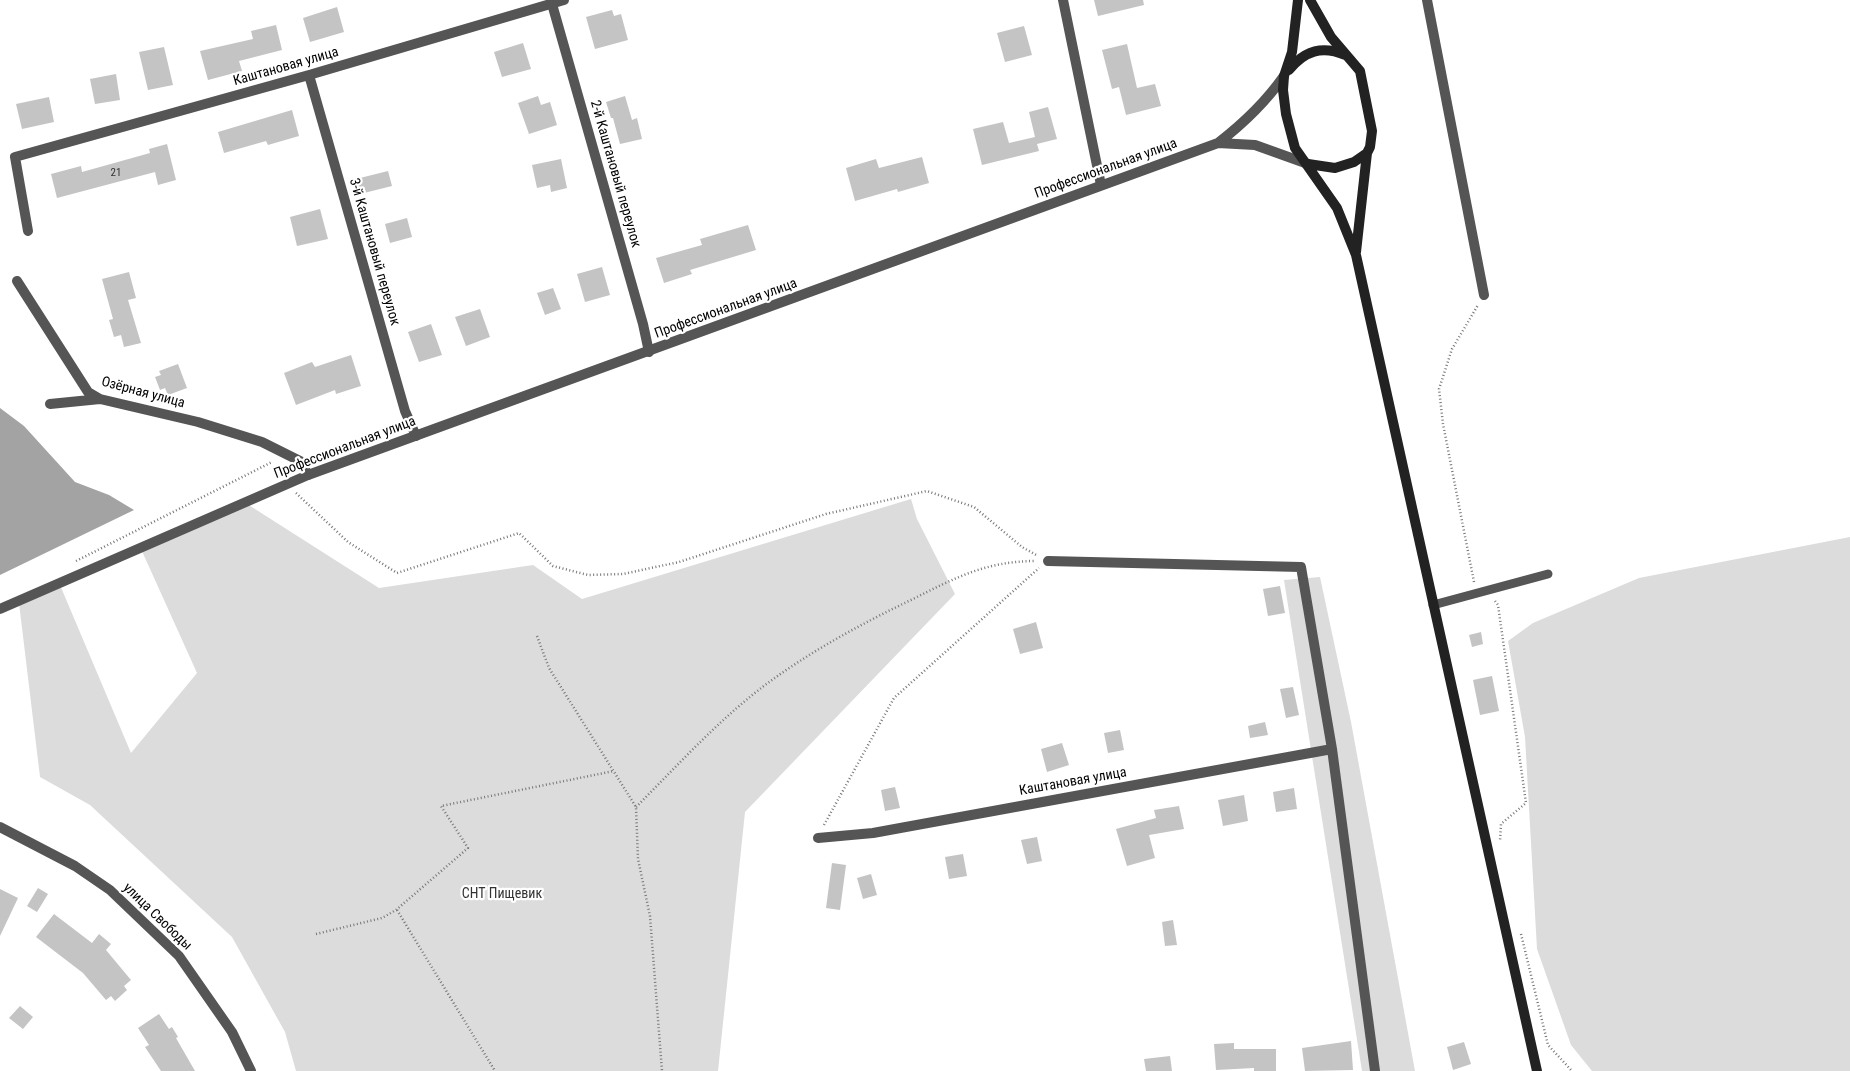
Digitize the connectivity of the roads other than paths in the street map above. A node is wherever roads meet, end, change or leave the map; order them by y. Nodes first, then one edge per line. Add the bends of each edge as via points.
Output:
1 (564, 0) edge
2 (1063, 0) edge
3 (1298, 0) edge
4 (1310, 0) edge
5 (1427, 0) edge
6 (552, 4) junction
7 (1347, 56) junction
8 (310, 75) junction
9 (1284, 76) junction
10 (1218, 144) junction
11 (1367, 153) junction
12 (1308, 164) junction
13 (1101, 185) junction
14 (28, 231) dead end
15 (1356, 255) junction
16 (16, 281) dead end
17 (1484, 295) road end
18 (649, 352) junction
19 (100, 399) junction
20 (50, 404) dead end
21 (416, 436) junction
22 (308, 474) junction
23 (1048, 561) road end
24 (1548, 574) dead end
25 (1433, 604) junction
26 (0, 610) edge
27 (1332, 749) junction
28 (0, 827) edge
29 (818, 838) road end
30 (251, 1071) edge
31 (1375, 1071) edge
32 (1537, 1071) edge

1 - 6 street, Каштановая улица
2 - 13 street
3 - 9 main road via 1292,52
4 - 7 main road via 1324,26
5 - 17 street
6 - 8 street, Каштановая улица
6 - 18 street, 2-й Каштановый переулок
7 - 9 main road via 1325,50 1309,52 1296,61
7 - 11 main road via 1360,71 1368,102 1372,131
8 - 14 street, Каштановая улица via 15,157
8 - 21 street, 3-й Каштановый переулок via 405,411
9 - 10 street via 1265,102
9 - 12 main road via 1284,102 1291,132 1300,156
10 - 12 street via 1255,145
10 - 13 street, Профессиональная улица
11 - 12 main road via 1347,166 1328,168
11 - 15 main road
12 - 15 main road via 1337,208
13 - 18 street, Профессиональная улица
15 - 25 main road
16 - 19 street, Озёрная улица via 82,386
18 - 21 street, Профессиональная улица
19 - 20 street
19 - 22 street, Озёрная улица via 198,422 262,442 300,461
21 - 22 street, Профессиональная улица
22 - 26 street, Профессиональная улица
23 - 27 street via 1301,567
24 - 25 lane
25 - 32 main road
27 - 29 street, Каштановая улица via 873,832
27 - 31 street
28 - 30 street, улица Свободы via 75,866 110,890 179,956 232,1032

